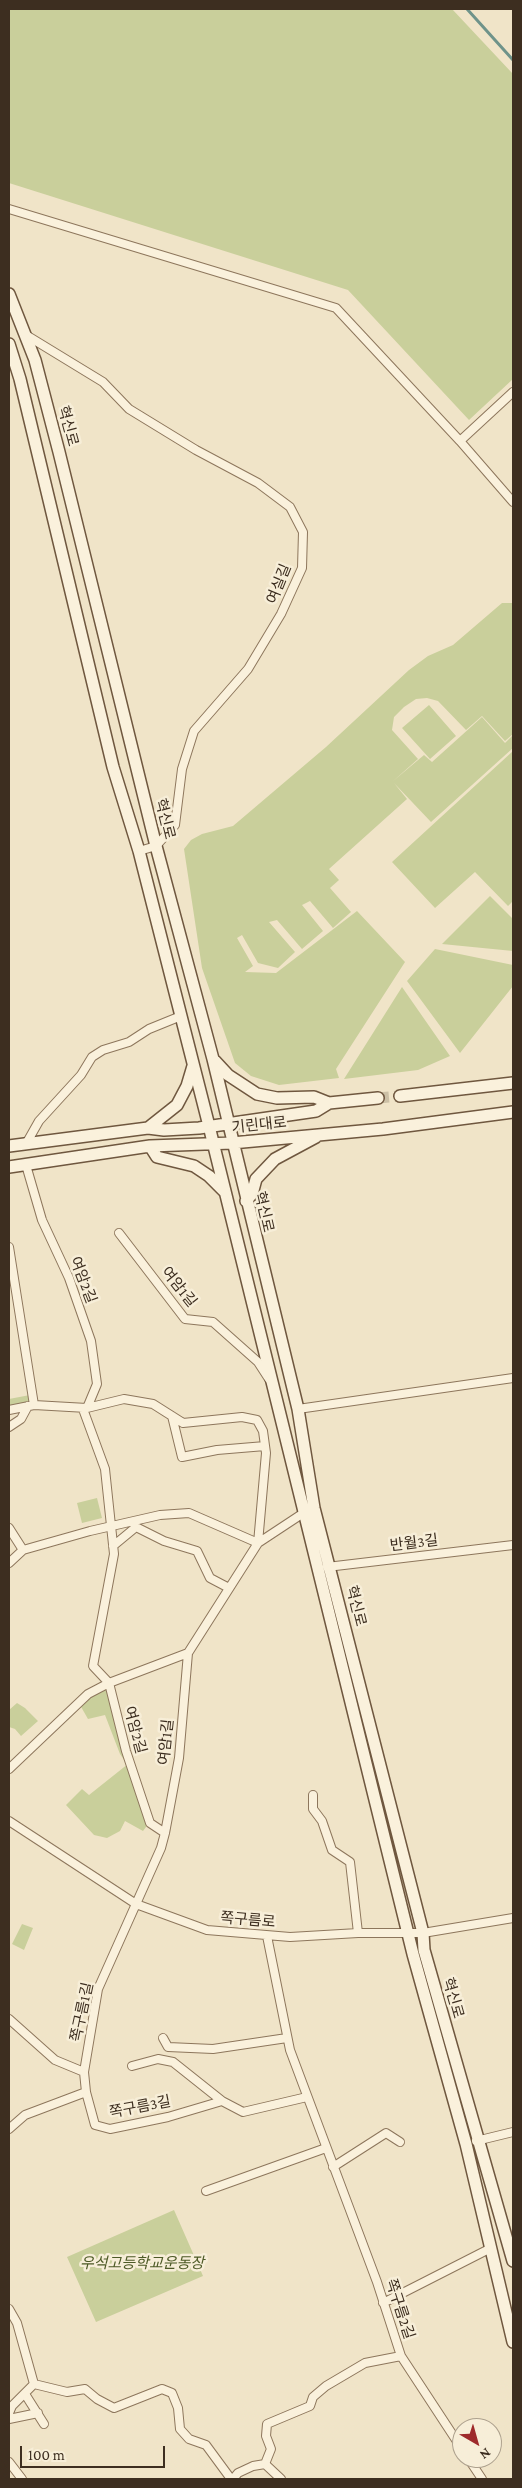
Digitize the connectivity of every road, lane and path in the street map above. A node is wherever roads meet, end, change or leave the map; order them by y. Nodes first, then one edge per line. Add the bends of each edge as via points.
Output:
1 (9, 209) edge
2 (9, 294) edge
3 (24, 334) junction
4 (9, 344) edge
5 (513, 392) edge
6 (460, 441) junction
7 (513, 502) edge
8 (156, 846) junction
9 (138, 851) junction
10 (181, 1016) junction
11 (213, 1059) junction
12 (193, 1064) junction
13 (513, 1084) edge
14 (400, 1096) tunnel mouth
15 (378, 1098) tunnel mouth
16 (330, 1103) junction
17 (513, 1112) edge
18 (228, 1123) junction
19 (209, 1126) junction
20 (148, 1128) junction
21 (322, 1134) junction
22 (232, 1143) junction
23 (26, 1144) junction
24 (213, 1144) junction
25 (9, 1146) edge
26 (150, 1146) junction
27 (26, 1165) junction
28 (9, 1167) edge
29 (226, 1193) junction
30 (246, 1201) junction
31 (119, 1233) dead end
32 (9, 1247) edge
33 (271, 1377) junction
34 (513, 1378) edge
35 (31, 1406) junction
36 (85, 1408) junction
37 (298, 1409) junction
38 (9, 1410) edge
39 (172, 1416) junction
40 (9, 1427) edge
41 (265, 1449) junction
42 (309, 1510) junction
43 (111, 1527) junction
44 (9, 1528) edge
45 (258, 1543) junction
46 (513, 1545) edge
47 (113, 1546) junction
48 (23, 1550) junction
49 (9, 1563) edge
50 (330, 1567) junction
51 (318, 1568) junction
52 (229, 1588) junction
53 (188, 1652) junction
54 (109, 1683) junction
55 (9, 1769) edge
56 (313, 1795) dead end
57 (9, 1821) edge
58 (165, 1833) junction
59 (136, 1904) junction
60 (513, 1918) edge
61 (358, 1933) junction
62 (409, 1933) junction
63 (423, 1933) junction
64 (267, 1936) junction
65 (9, 2019) edge
66 (163, 2038) dead end
67 (287, 2038) junction
68 (132, 2066) dead end
69 (84, 2072) junction
70 (86, 2092) junction
71 (307, 2096) junction
72 (222, 2102) junction
73 (9, 2129) edge
74 (513, 2132) edge
75 (478, 2140) junction
76 (400, 2142) dead end
77 (466, 2144) junction
78 (326, 2148) junction
79 (333, 2167) junction
80 (206, 2191) dead end
81 (491, 2248) junction
82 (513, 2261) edge
83 (383, 2303) junction
84 (9, 2309) edge
85 (513, 2342) edge
86 (401, 2356) junction
87 (34, 2384) junction
88 (25, 2394) junction
89 (9, 2413) edge
90 (38, 2414) junction
91 (9, 2419) edge
92 (44, 2424) dead end
93 (452, 2434) edge
94 (9, 2462) edge
95 (265, 2464) junction
96 (475, 2468) edge
97 (22, 2479) edge
98 (232, 2479) edge
99 (281, 2479) edge
100 (482, 2479) edge

1 - 6 street via 336,308
2 - 3 street, 혁신로
3 - 8 street, 혁신로 via 35,360 59,452
3 - 8 street, 여실길 via 104,382 129,409 258,483 290,507 303,532 302,568 281,614 248,669 194,731 182,769 175,824
4 - 9 street, 혁신로 via 114,767
5 - 6 street
6 - 7 street
8 - 9 street
8 - 11 street, 혁신로
9 - 10 street, 혁신로
10 - 12 street, 혁신로
10 - 23 street via 92,1057 81,1075 39,1121
11 - 16 street via 228,1075 257,1094 277,1098 314,1097
11 - 18 street, 혁신로
12 - 19 street, 혁신로
12 - 20 street via 177,1105
13 - 14 street
15 - 16 street, 기린대로
16 - 18 street, 기린대로 via 316,1111
17 - 21 street, 기린대로
18 - 19 street, 기린대로
18 - 22 street, 혁신로
19 - 20 street, 기린대로 via 164,1130
19 - 24 street, 혁신로
20 - 23 street, 기린대로
21 - 22 street, 기린대로
21 - 30 street via 274,1159 256,1179 252,1194
22 - 24 street, 기린대로
22 - 30 street, 혁신로
23 - 25 street, 기린대로
24 - 26 street, 기린대로
24 - 29 street, 혁신로
26 - 27 street, 기린대로
26 - 29 street via 157,1157 194,1166
27 - 28 street, 기린대로
27 - 36 street, 여암2길 via 42,1220 69,1278 91,1341 97,1384
29 - 33 street, 혁신로
30 - 37 street, 혁신로
31 - 33 street, 여암1길 via 185,1319 213,1322 258,1362 268,1380
32 - 35 street
33 - 42 street, 혁신로
34 - 37 street
35 - 36 street
35 - 38 street
35 - 40 street
36 - 39 street via 124,1399 153,1404
36 - 43 street, 여암2길 via 106,1469
37 - 42 street, 혁신로
39 - 41 street via 183,1423 249,1417 261,1425
39 - 41 street via 182,1457 217,1450
41 - 45 street, 여암1길
42 - 45 street, 여암1길
42 - 50 street, 혁신로
42 - 51 street, 혁신로
43 - 45 street via 160,1515 189,1513
43 - 47 street, 여암2길
43 - 48 street
44 - 48 street
45 - 52 street, 여암1길
46 - 50 street, 반월3길
47 - 52 street via 136,1527 164,1541 197,1550 210,1578
47 - 54 street, 여암2길 via 93,1666
48 - 49 street
50 - 51 street, 반월3길
50 - 63 street, 혁신로
51 - 62 street, 혁신로
52 - 53 street, 여암1길
53 - 54 street
53 - 58 street, 여암1길 via 179,1758
54 - 55 street via 88,1694
54 - 58 street, 여암2길 via 126,1751 150,1822
56 - 61 street via 313,1809 322,1821 332,1850 350,1862
57 - 59 street, 쪽구름로
58 - 59 street, 여암1길
59 - 64 street, 쪽구름로 via 207,1930
59 - 69 street, 쪽구름1길 via 98,1989
60 - 63 street, 쪽구름로
61 - 62 street, 쪽구름로
61 - 64 street, 쪽구름로
62 - 63 street, 쪽구름로
62 - 77 street, 혁신로
63 - 75 street, 혁신로 via 424,1950
64 - 67 street, 쪽구름2길
65 - 69 street via 55,2060
66 - 67 street via 168,2047 213,2050
67 - 71 street, 쪽구름2길
68 - 72 street via 158,2059 173,2062
69 - 70 street, 쪽구름1길
70 - 72 street, 쪽구름3길 via 95,2125 110,2129
70 - 73 street via 25,2116
71 - 72 street via 243,2112
71 - 78 street, 쪽구름2길
74 - 75 street
75 - 77 street
75 - 82 street, 혁신로
76 - 79 street via 386,2133
77 - 81 street, 혁신로
78 - 79 street, 쪽구름2길
78 - 80 street
79 - 83 street, 쪽구름2길
81 - 83 street
81 - 85 street, 혁신로
83 - 86 street, 쪽구름2길
84 - 87 street via 18,2322
86 - 93 street, 쪽구름2길
86 - 95 street via 365,2363 326,2386 313,2397 310,2406 266,2424 271,2449
87 - 88 street
87 - 98 street via 67,2392 85,2389 114,2408 162,2389 172,2393 178,2408 180,2429 189,2439 206,2444
88 - 89 street
88 - 90 street
90 - 91 street
90 - 92 street
94 - 97 street
95 - 98 street via 253,2466
95 - 99 street
96 - 100 street

